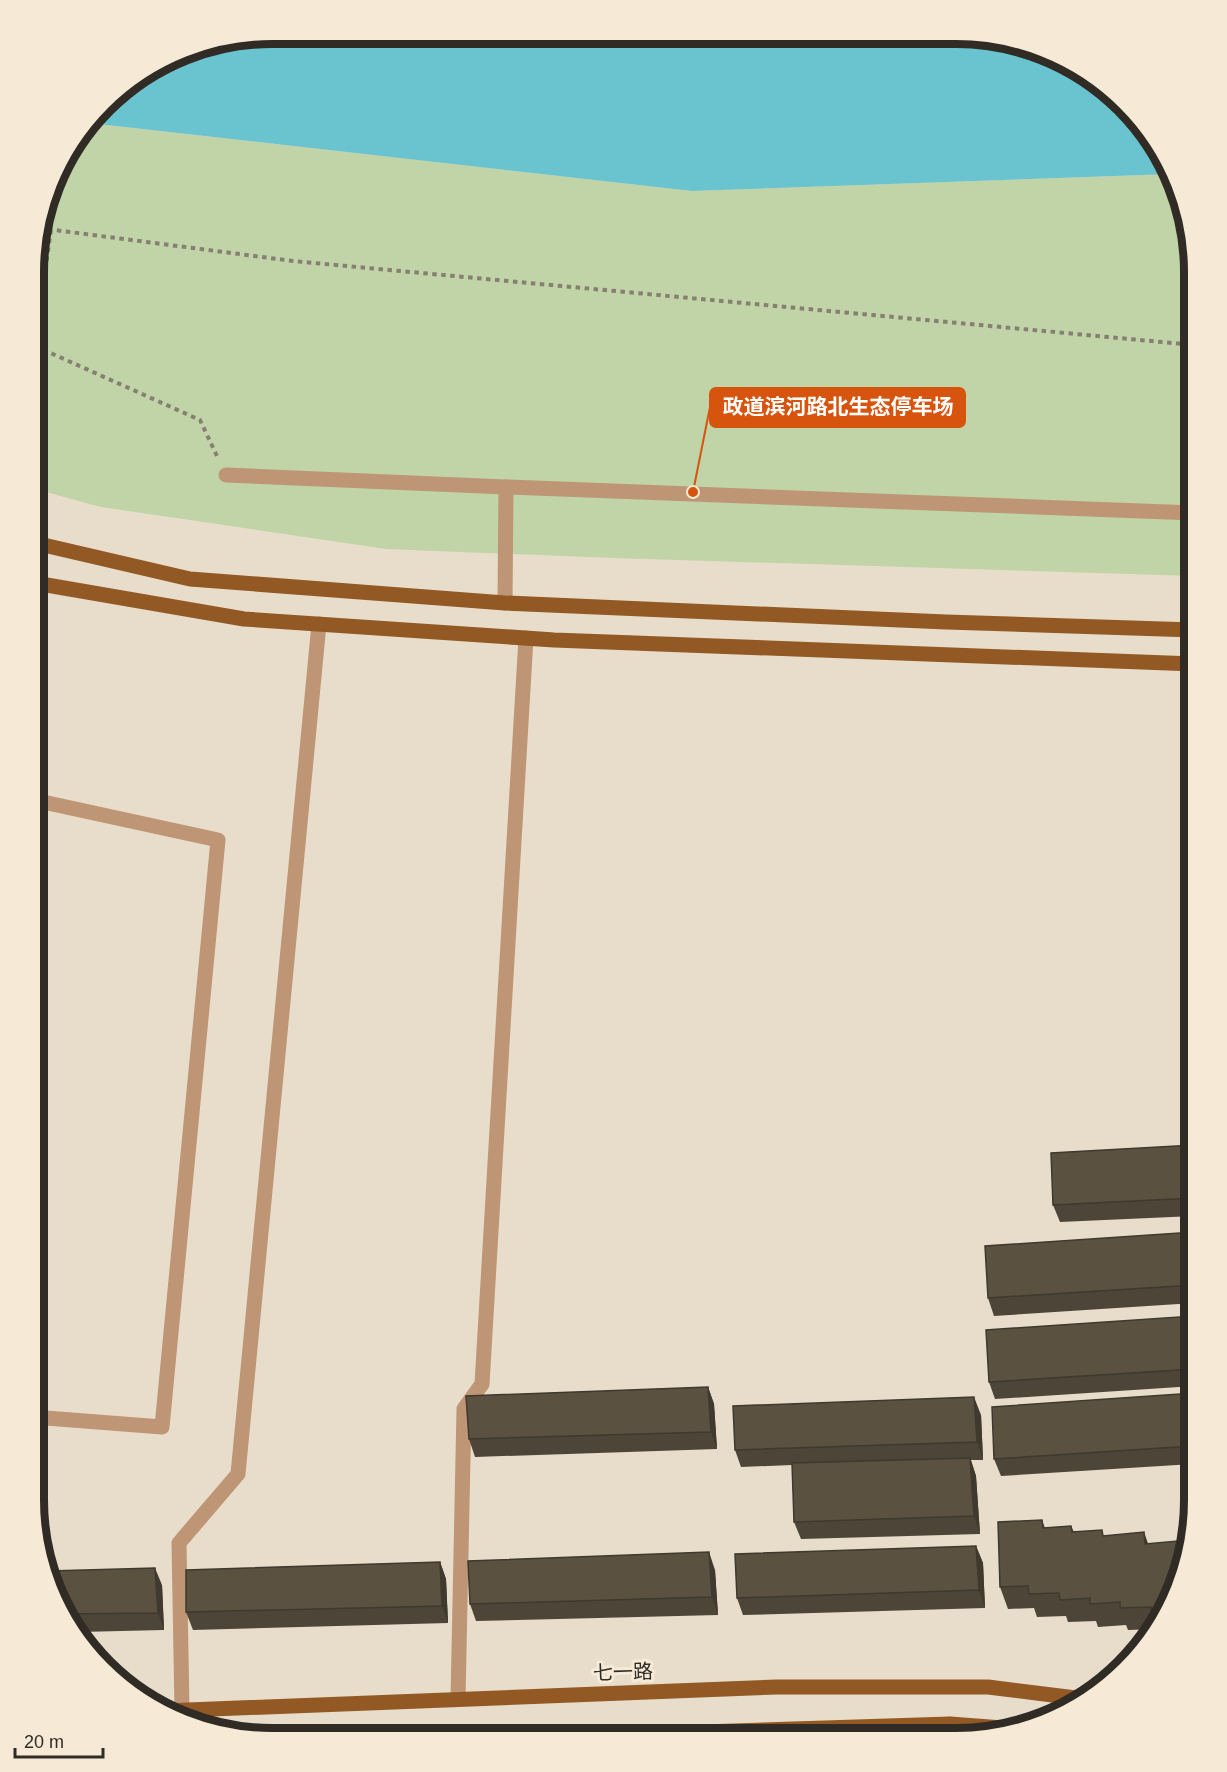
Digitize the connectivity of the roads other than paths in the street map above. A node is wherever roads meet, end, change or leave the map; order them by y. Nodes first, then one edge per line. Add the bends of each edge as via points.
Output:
1 (226, 475) road end
2 (506, 487) junction
3 (1184, 513) edge
4 (44, 545) edge
5 (44, 586) edge
6 (505, 603) junction
7 (319, 624) junction
8 (1184, 630) edge
9 (525, 638) junction
10 (1184, 664) edge
11 (44, 802) edge
12 (44, 1418) edge
13 (1071, 1697) edge
14 (458, 1699) junction
15 (182, 1710) joint

1 - 2 street
2 - 3 street
2 - 6 street
4 - 6 main road via 190,579
5 - 7 main road via 244,620
6 - 8 main road
7 - 9 main road
7 - 15 street via 238,1474 179,1543
9 - 10 main road
9 - 14 street via 482,1384 464,1409
11 - 12 street via 218,840 162,1427
13 - 14 main road, 七一路 via 988,1687 777,1687
14 - 15 main road, 七一路

